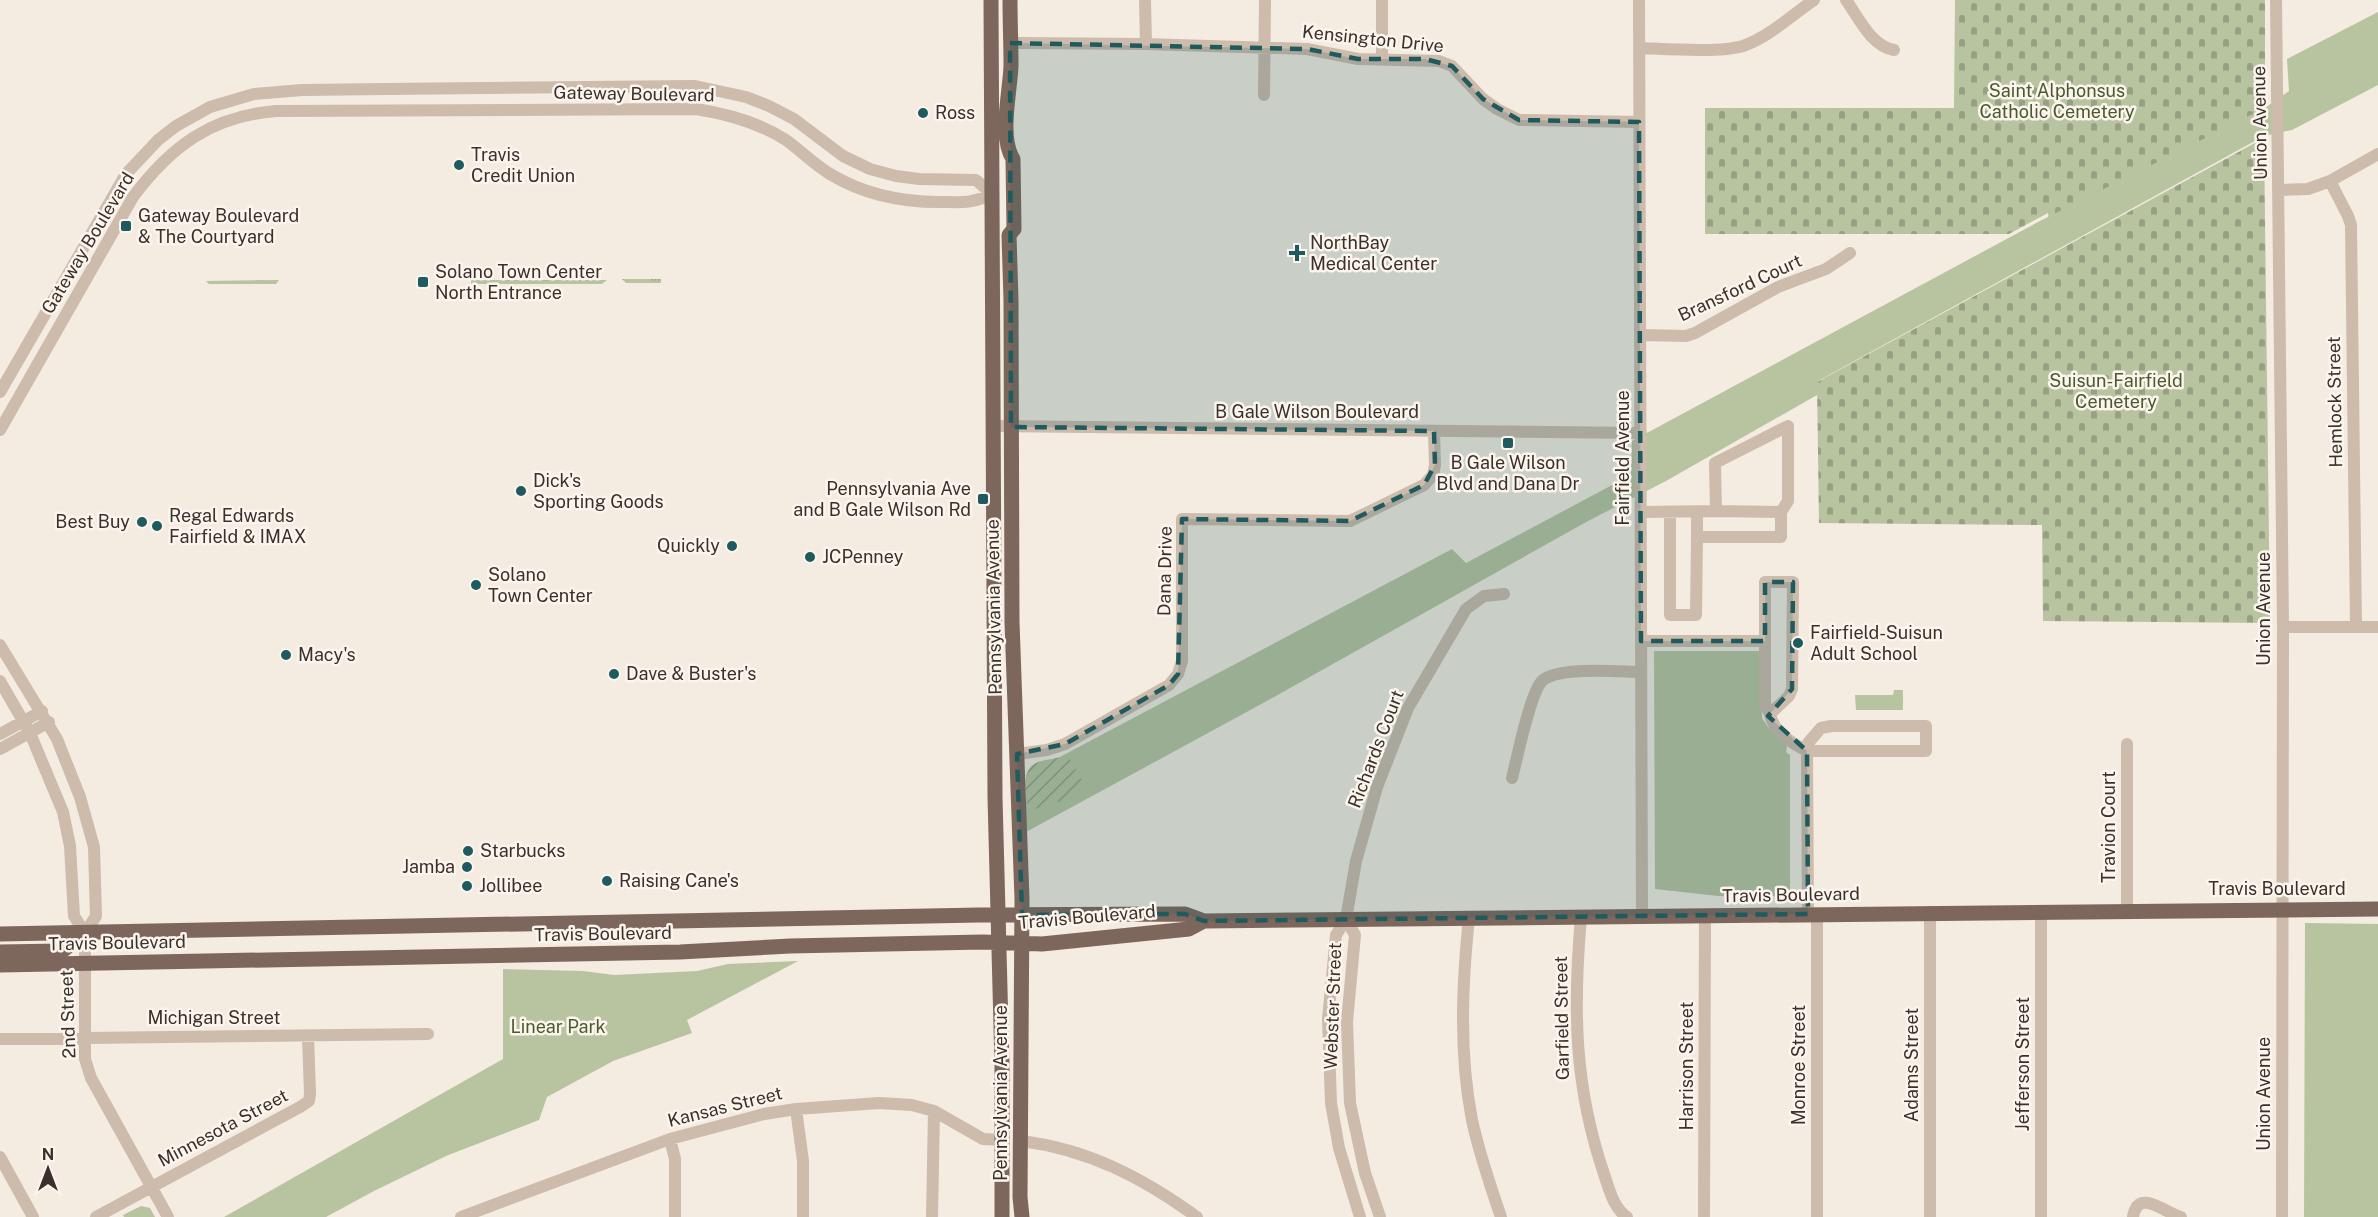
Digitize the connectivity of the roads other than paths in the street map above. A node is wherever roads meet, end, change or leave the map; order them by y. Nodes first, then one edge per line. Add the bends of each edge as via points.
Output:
1 (991, 0) edge
2 (1000, 0) edge
3 (1010, 0) edge
4 (1145, 0) edge
5 (1265, 0) edge
6 (1382, 0) edge
7 (1640, 0) edge
8 (1814, 0) edge
9 (1846, 0) edge
10 (2276, 0) edge
11 (1010, 43) junction
12 (1146, 44) junction
13 (1265, 48) junction
14 (1640, 48) junction
15 (1894, 50) dead end
16 (992, 58) junction
17 (1382, 59) junction
18 (1264, 95) dead end
19 (1640, 122) junction
20 (1008, 150) junction
21 (2378, 154) edge
22 (2330, 181) junction
23 (2279, 190) junction
24 (992, 194) junction
25 (1009, 235) junction
26 (1850, 253) dead end
27 (1641, 335) junction
28 (0, 392) edge
29 (994, 426) junction
30 (1011, 427) junction
31 (0, 430) edge
32 (1434, 431) junction
33 (1641, 433) junction
34 (1716, 511) junction
35 (1641, 512) junction
36 (1670, 512) junction
37 (1697, 512) junction
38 (1781, 512) junction
39 (1697, 537) junction
40 (1504, 594) dead end
41 (2283, 627) junction
42 (2356, 627) junction
43 (2378, 627) edge
44 (1641, 641) junction
45 (1765, 641) junction
46 (0, 645) edge
47 (1641, 672) junction
48 (0, 681) edge
49 (1770, 714) junction
50 (45, 716) junction
51 (27, 727) junction
52 (0, 734) edge
53 (2127, 744) dead end
54 (0, 749) edge
55 (1807, 751) junction
56 (1017, 754) junction
57 (1512, 778) dead end
58 (2283, 908) junction
59 (2378, 909) edge
60 (2127, 910) junction
61 (2041, 911) junction
62 (1930, 912) junction
63 (1813, 914) junction
64 (998, 915) junction
65 (1022, 915) junction
66 (1705, 915) junction
67 (1642, 916) junction
68 (1581, 917) junction
69 (1469, 918) junction
70 (1346, 919) junction
71 (1204, 921) junction
72 (85, 933) junction
73 (0, 934) edge
74 (998, 942) junction
75 (1021, 943) junction
76 (0, 952) edge
77 (84, 964) junction
78 (0, 965) edge
79 (428, 1034) dead end
80 (309, 1036) junction
81 (85, 1037) junction
82 (0, 1039) edge
83 (796, 1109) junction
84 (934, 1111) junction
85 (670, 1138) junction
86 (1003, 1140) junction
87 (1021, 1141) junction
88 (0, 1157) edge
89 (152, 1187) junction
90 (33, 1217) edge
91 (96, 1217) edge
92 (168, 1217) edge
93 (461, 1217) edge
94 (675, 1217) edge
95 (803, 1217) edge
96 (932, 1217) edge
97 (1002, 1217) edge
98 (1022, 1217) edge
99 (1197, 1217) edge
100 (1360, 1217) edge
101 (1380, 1217) edge
102 (1501, 1217) edge
103 (1627, 1217) edge
104 (1704, 1217) edge
105 (1817, 1217) edge
106 (1930, 1217) edge
107 (2041, 1217) edge
108 (2133, 1217) edge
109 (2181, 1217) edge
110 (2282, 1217) edge

1 - 16 main road, Pennsylvania Avenue
2 - 11 main road via 1001,29
3 - 11 main road, Pennsylvania Avenue
4 - 12 street
5 - 13 street
6 - 17 street
7 - 14 street, Fairfield Avenue
8 - 14 street via 1742,46
9 - 15 street via 1876,42
10 - 23 street, Union Avenue
11 - 12 street, Kensington Drive
11 - 16 main road
11 - 20 main road, Pennsylvania Avenue
12 - 13 street, Kensington Drive
13 - 17 street, Kensington Drive
13 - 18 street
14 - 19 street, Fairfield Avenue
16 - 24 main road, Pennsylvania Avenue
17 - 19 street, Kensington Drive via 1425,59 1452,66 1483,99 1519,120
19 - 27 street, Fairfield Avenue
20 - 24 main road via 1003,181
20 - 25 main road, Pennsylvania Avenue via 1013,159 1014,229
21 - 22 street
22 - 23 street via 2308,189
22 - 42 street, Hemlock Street via 2351,225
23 - 41 street, Union Avenue
24 - 25 main road via 1002,205 1004,229
24 - 28 street, Gateway Boulevard via 976,180 920,179 870,169 843,156 794,119 769,106 695,86 302,90 254,94 197,112 139,158
24 - 29 main road, Pennsylvania Avenue
24 - 31 street, Gateway Boulevard via 976,202 919,202 884,196 831,174 768,130 741,118 696,109 276,111 237,117 193,137 151,173
25 - 30 main road, Pennsylvania Avenue
26 - 27 street, Bransford Court via 1826,269 1778,287 1695,333
27 - 33 street, Fairfield Avenue
29 - 30 street, B Gale Wilson Boulevard
29 - 64 main road, Pennsylvania Avenue
30 - 32 street, B Gale Wilson Boulevard
30 - 56 main road, Pennsylvania Avenue
32 - 33 street, B Gale Wilson Boulevard
32 - 56 street, Dana Drive via 1435,465 1424,486 1350,521 1182,519 1182,661 1178,674 1169,685 1065,744
33 - 35 street, Fairfield Avenue
34 - 37 street
34 - 38 street
34 - 38 street via 1715,462 1788,426 1788,501
35 - 36 street
35 - 44 street, Fairfield Avenue
36 - 37 street
36 - 39 street via 1670,615 1696,615
37 - 39 street
38 - 39 street via 1781,537
40 - 70 street, Richards Court via 1484,596 1466,609 1408,708 1374,797 1356,861
41 - 42 street
41 - 58 street, Union Avenue
42 - 43 street
44 - 45 street
44 - 47 street, Fairfield Avenue
45 - 49 street via 1765,704
45 - 49 street via 1765,582 1793,582 1792,689
46 - 50 street
47 - 57 street via 1573,672 1542,682 1534,696
47 - 67 street, Fairfield Avenue
48 - 51 street
49 - 55 street via 1775,726
50 - 51 street
50 - 72 street via 66,756 94,847 96,916
51 - 52 street
51 - 54 street
51 - 72 street via 63,812 70,846 74,916
53 - 60 street, Travion Court
55 - 55 street via 1926,751 1926,726 1821,728 1808,743
55 - 63 street, Monroe Street
56 - 65 main road, Pennsylvania Avenue
58 - 59 main road, Travis Boulevard
58 - 60 main road, Travis Boulevard
58 - 110 street, Union Avenue
60 - 61 main road, Travis Boulevard
61 - 62 main road, Travis Boulevard
61 - 107 street, Jefferson Street
62 - 63 main road, Travis Boulevard
62 - 106 street, Adams Street
63 - 66 main road, Travis Boulevard
63 - 105 street, Monroe Street
64 - 65 main road, Travis Boulevard
64 - 72 main road, Travis Boulevard
64 - 74 main road, Pennsylvania Avenue
65 - 71 main road, Travis Boulevard via 1185,914
65 - 75 main road, Pennsylvania Avenue
66 - 67 main road, Travis Boulevard
66 - 104 street, Harrison Street
67 - 68 main road, Travis Boulevard
68 - 69 main road, Travis Boulevard
68 - 103 street, Garfield Street via 1576,1018 1583,1100 1614,1201
69 - 70 main road, Travis Boulevard
69 - 102 street via 1463,977 1467,1080 1472,1119
70 - 71 main road, Travis Boulevard
70 - 100 street, Webster Street via 1336,935 1328,1059 1339,1148
70 - 101 street, Webster Street via 1354,935 1347,1022 1350,1103 1360,1155
71 - 75 main road, Travis Boulevard via 1189,929
72 - 73 main road, Travis Boulevard
72 - 76 main road via 62,951
72 - 77 street, 2nd Street
74 - 75 main road, Travis Boulevard
74 - 77 main road, Travis Boulevard
74 - 86 main road, Pennsylvania Avenue
75 - 87 main road, Pennsylvania Avenue
77 - 78 main road, Travis Boulevard
77 - 81 street, 2nd Street
79 - 80 street, Michigan Street
80 - 81 street, Michigan Street
80 - 89 street, Minnesota Street via 309,1101
81 - 82 street, Michigan Street
81 - 89 street, 2nd Street via 85,1059 92,1078
83 - 84 street, Kansas Street via 879,1103
83 - 85 street, Kansas Street
83 - 95 street via 803,1161
84 - 86 street, Kansas Street via 982,1139
84 - 96 street
85 - 93 street, Kansas Street
85 - 94 street via 675,1159
86 - 97 main road, Pennsylvania Avenue
87 - 98 main road, Pennsylvania Avenue
87 - 99 street via 1068,1149 1105,1162
88 - 90 street
89 - 91 street, Minnesota Street
89 - 92 street, 2nd Street
108 - 109 street via 2135,1208 2146,1201

